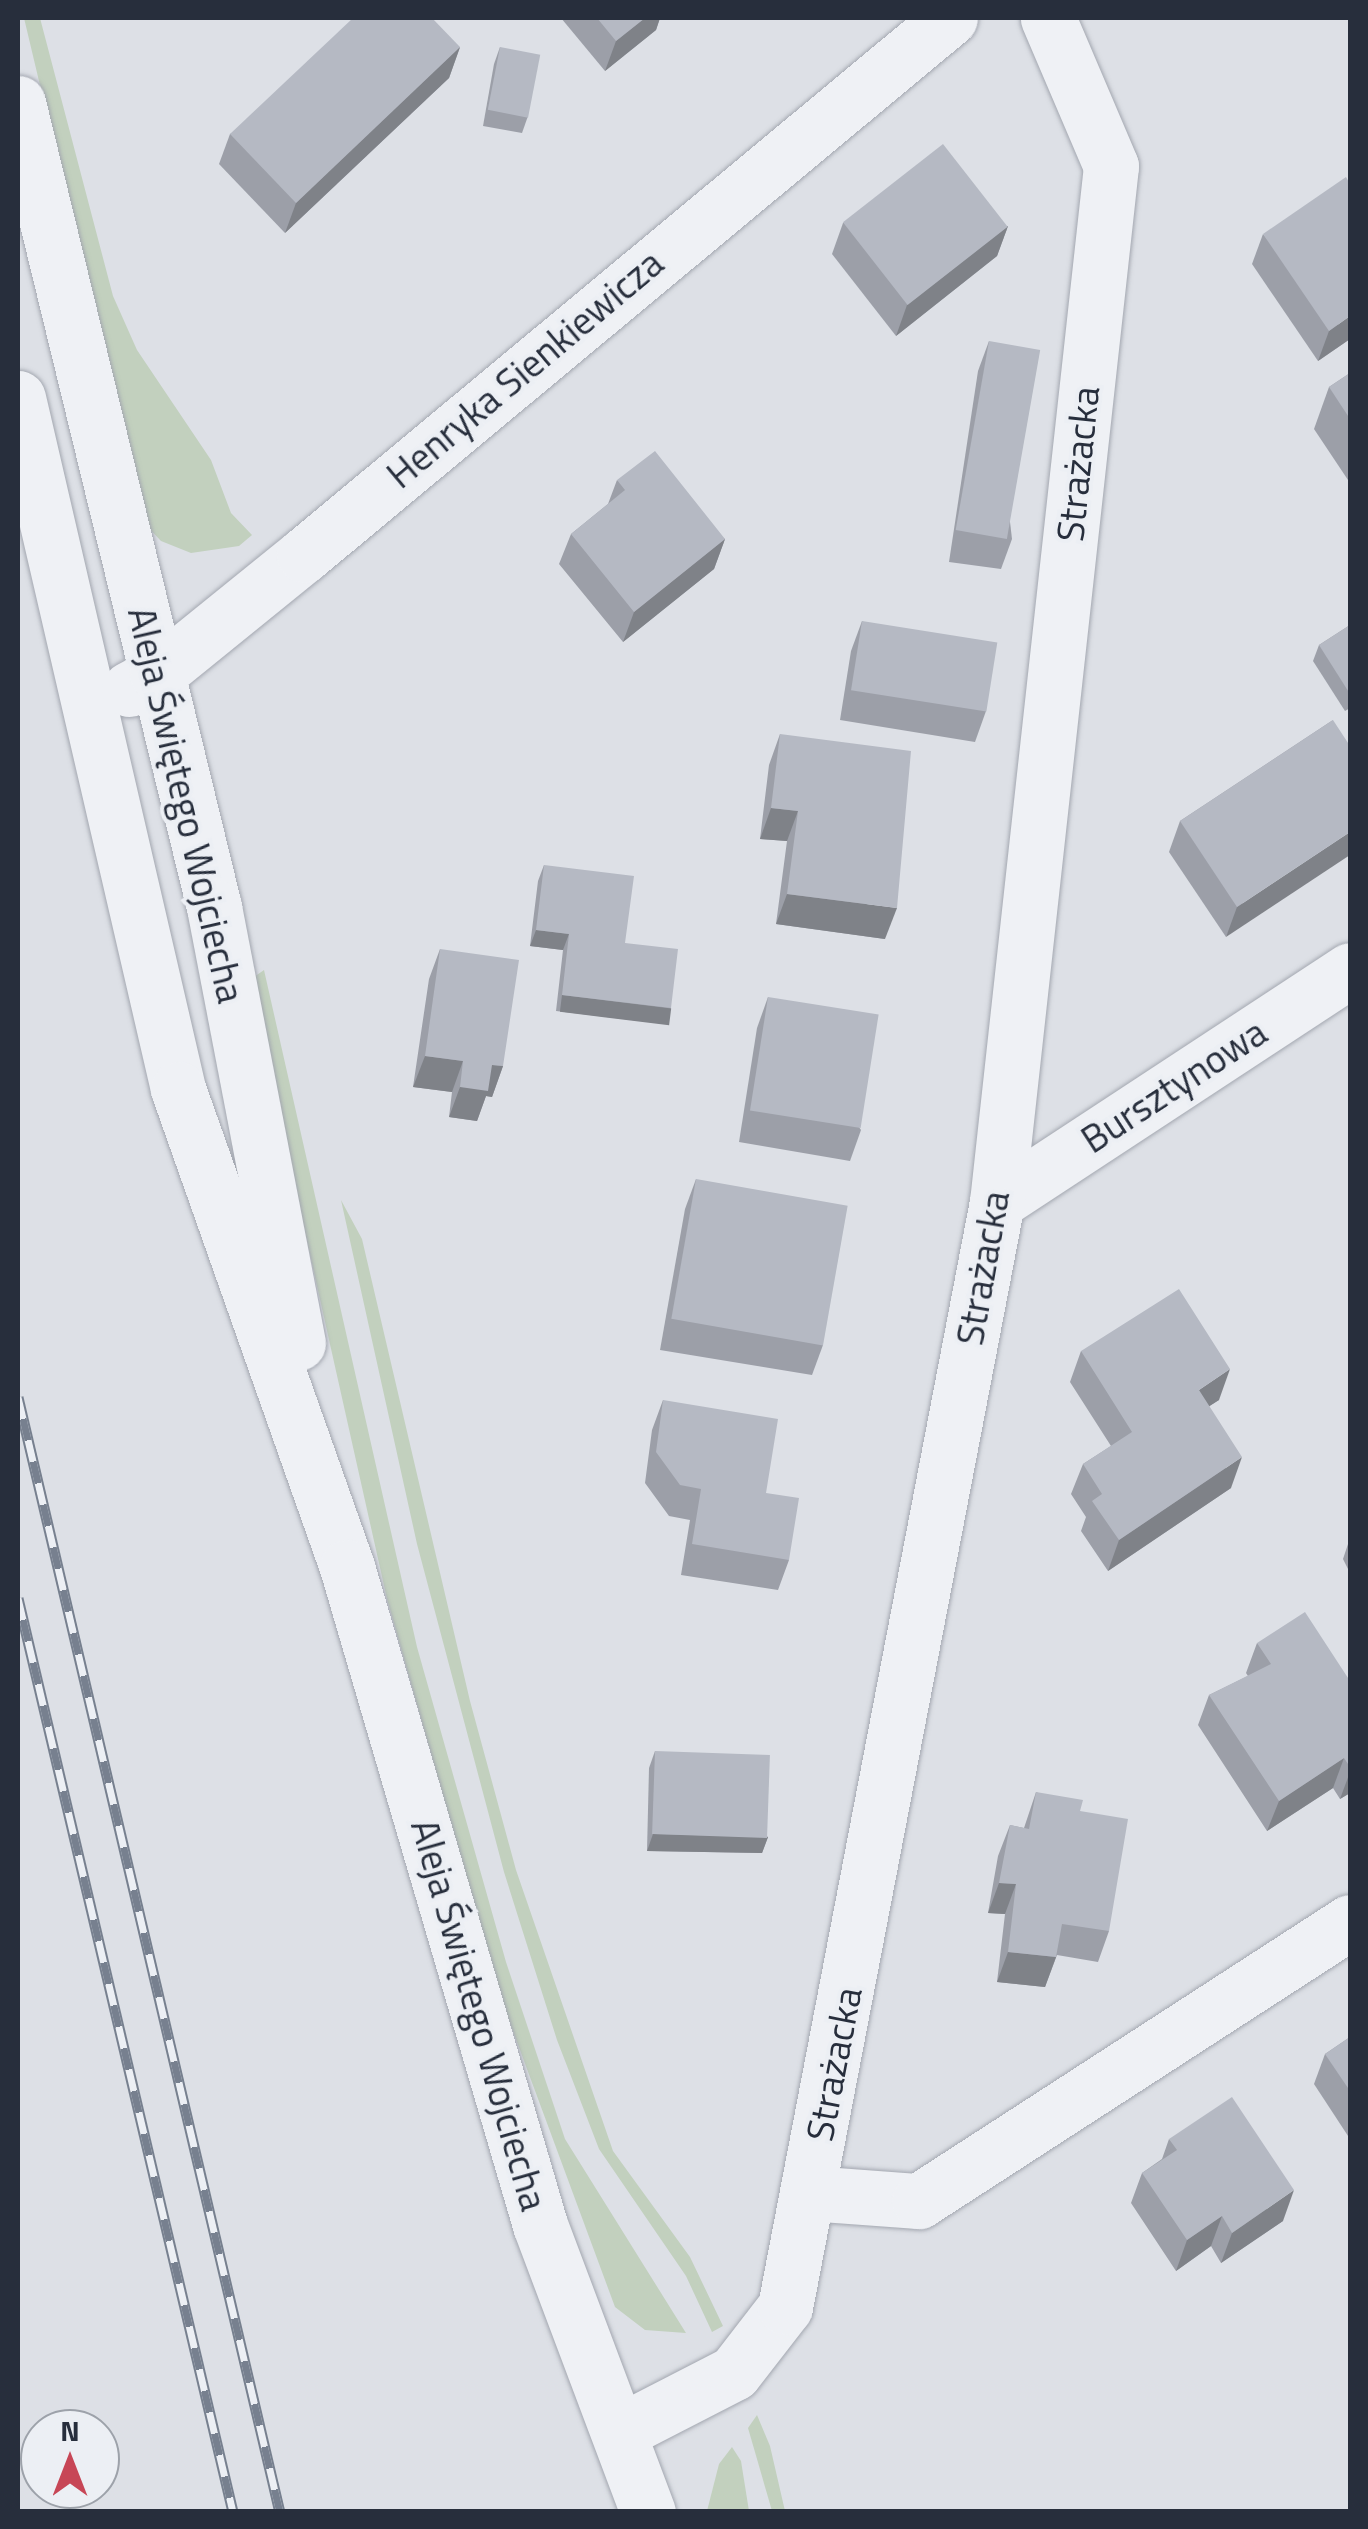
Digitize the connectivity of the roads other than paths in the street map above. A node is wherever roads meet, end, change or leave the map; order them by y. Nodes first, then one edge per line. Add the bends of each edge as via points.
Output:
1 (950, 18) edge
2 (1048, 18) edge
3 (18, 103) edge
4 (18, 398) edge
5 (158, 674) junction
6 (92, 709) junction
7 (1350, 970) edge
8 (997, 1202) junction
9 (330, 1512) junction
10 (1350, 1922) edge
11 (809, 2193) junction
12 (619, 2432) junction
13 (648, 2512) edge

1 - 5 street, Henryka Sienkiewicza
2 - 8 street, Strażacka via 1112,166
3 - 5 street, Aleja Świętego Wojciecha
4 - 6 street, Aleja Świętego Wojciecha
5 - 6 street, Henryka Sienkiewicza
5 - 9 street, Aleja Świętego Wojciecha via 214,906
6 - 9 street, Aleja Świętego Wojciecha via 178,1089
7 - 8 street, Bursztynowa
8 - 11 street, Strażacka
9 - 12 street, Aleja Świętego Wojciecha via 540,2225
10 - 11 street via 919,2200
11 - 12 street, Strażacka via 785,2306 749,2359
12 - 13 street, Aleja Świętego Wojciecha

